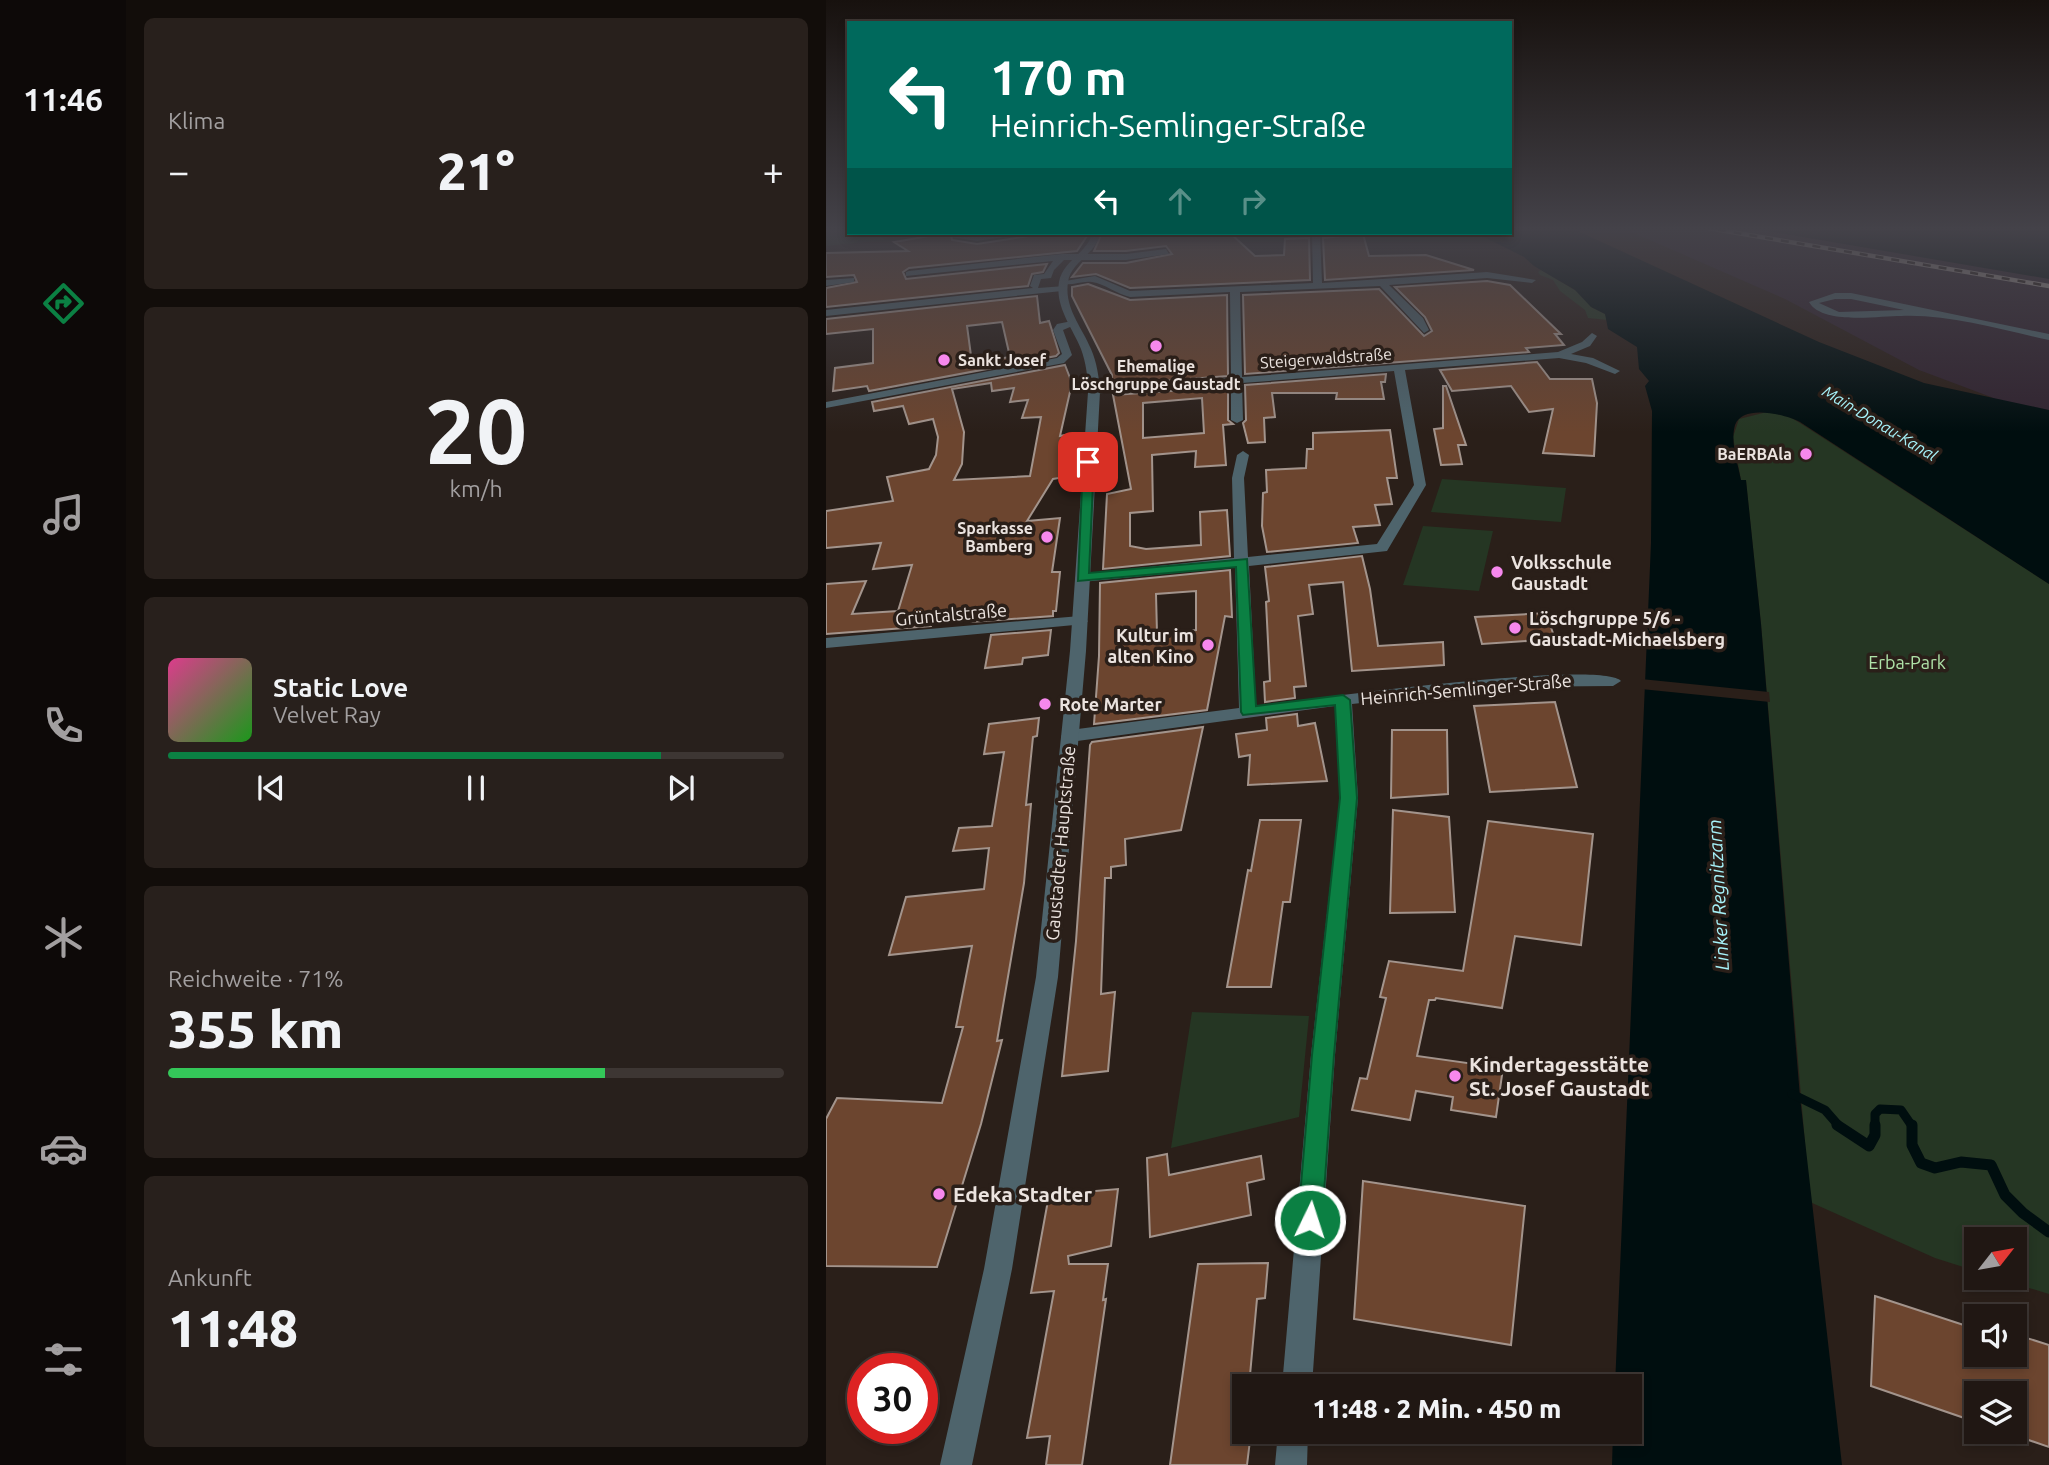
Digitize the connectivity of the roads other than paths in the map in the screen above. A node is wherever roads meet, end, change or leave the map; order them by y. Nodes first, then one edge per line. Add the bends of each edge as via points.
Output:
1 (975, 295) edge
2 (1063, 295) edge
3 (1235, 295) edge
4 (1395, 295) edge
5 (1921, 312) junction
6 (826, 313) edge
7 (1072, 324) junction
8 (1424, 330) dead end
9 (1592, 336) dead end
10 (2049, 337) edge
11 (1559, 355) junction
12 (1399, 368) junction
13 (1615, 370) dead end
14 (1236, 380) junction
15 (1094, 391) junction
16 (826, 405) edge
17 (1237, 420) dead end
18 (1242, 455) dead end
19 (1243, 562) junction
20 (1082, 578) junction
21 (1080, 621) junction
22 (826, 643) edge
23 (1614, 681) dead end
24 (1343, 700) junction
25 (1248, 712) junction
26 (1070, 736) junction
27 (1298, 1374) edge
28 (1292, 1444) edge
29 (956, 1465) edge
30 (1291, 1465) edge

1 - 6 street
2 - 7 street, Gaustadter Hauptstraße
3 - 14 street
4 - 8 street
5 - 5 street via 1851,296 1814,302 1838,315
5 - 10 street
7 - 15 street, Gaustadter Hauptstraße via 1088,356
7 - 16 street via 1058,330 1067,355 1060,361
9 - 11 street, Steigerwaldstraße via 1579,348
11 - 12 street, Steigerwaldstraße
11 - 13 street, Steigerwaldstraße
12 - 14 street, Steigerwaldstraße
12 - 19 street via 1420,485 1382,548
14 - 15 street, Steigerwaldstraße
14 - 17 street
15 - 20 street, Gaustadter Hauptstraße
18 - 19 street via 1238,478
19 - 20 street
19 - 25 street
20 - 21 street, Gaustadter Hauptstraße
21 - 22 street, Grüntalstraße
21 - 26 street, Gaustadter Hauptstraße
23 - 24 street, Heinrich-Semlinger-Straße via 1532,681
24 - 25 street, Heinrich-Semlinger-Straße
24 - 27 street via 1349,798
25 - 26 street, Heinrich-Semlinger-Straße
26 - 29 street, Gaustadter Hauptstraße via 1043,1005 998,1269
28 - 30 street

